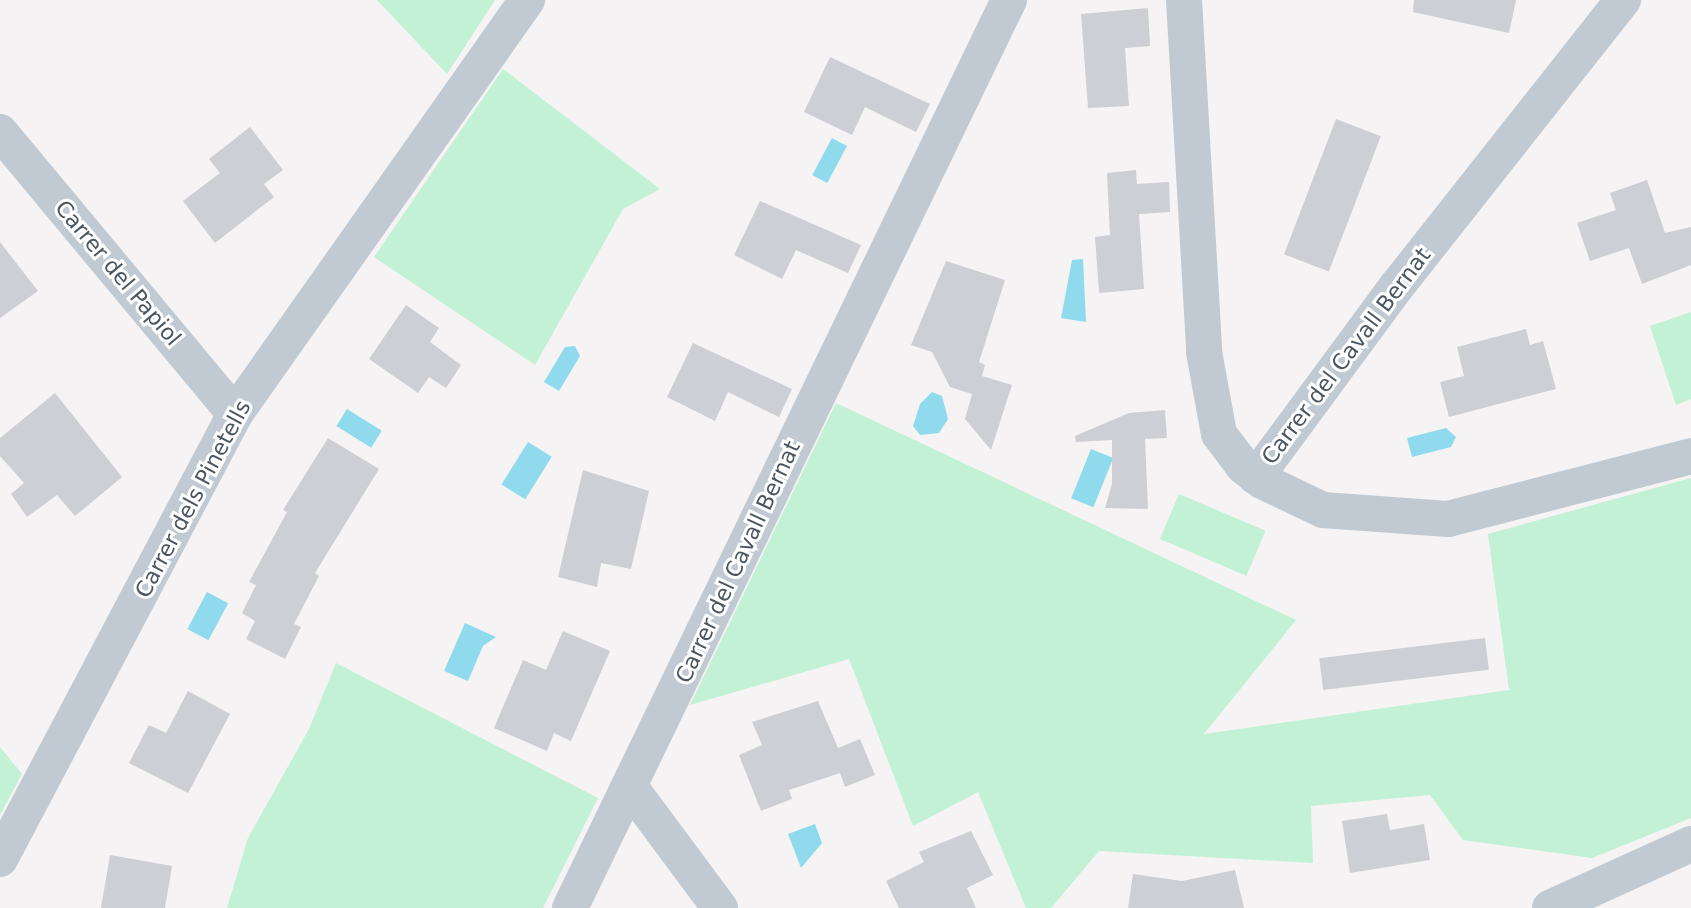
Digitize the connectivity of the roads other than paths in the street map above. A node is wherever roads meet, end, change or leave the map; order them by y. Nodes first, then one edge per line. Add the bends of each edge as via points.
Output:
1 (527, 0) edge
2 (1009, 0) edge
3 (1184, 0) edge
4 (1623, 0) edge
5 (0, 132) edge
6 (235, 414) junction
7 (1691, 456) edge
8 (1256, 477) junction
9 (630, 787) junction
10 (1691, 844) edge
11 (0, 859) edge
12 (570, 908) edge
13 (720, 908) edge
14 (1550, 908) edge

1 - 6 street, Carrer dels Pinetells
2 - 9 street, Carrer del Cavall Bernat
3 - 8 street, Carrer del Cavall Bernat via 1204,352 1219,434 1228,452
4 - 8 street, Carrer del Cavall Bernat via 1397,286
5 - 6 street, Carrer del Papiol
6 - 11 street, Carrer dels Pinetells
7 - 8 street via 1448,519 1323,510
9 - 12 street, Carrer del Cavall Bernat
9 - 13 street
10 - 14 street

